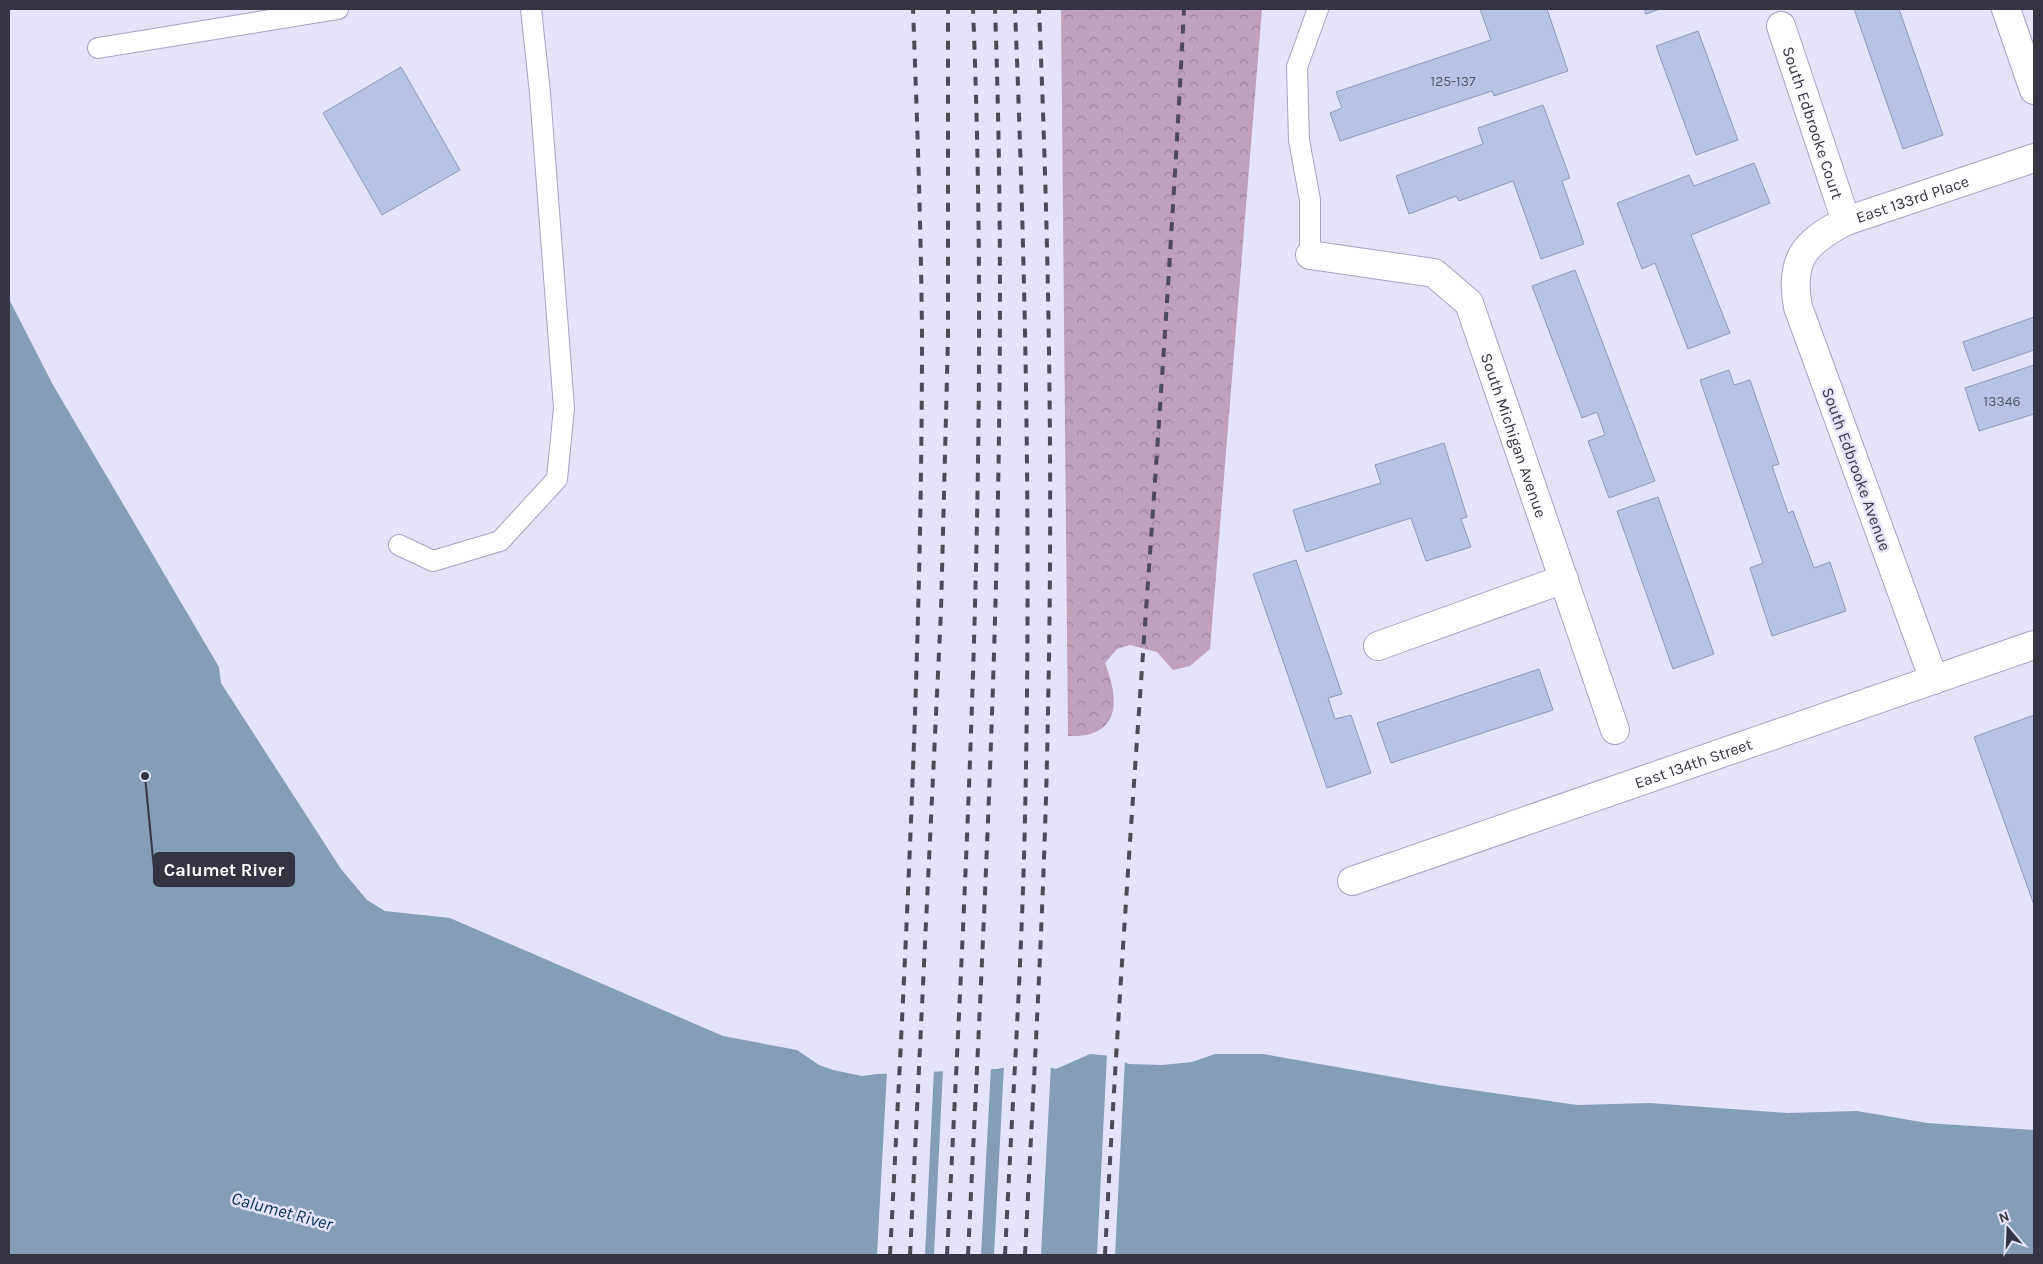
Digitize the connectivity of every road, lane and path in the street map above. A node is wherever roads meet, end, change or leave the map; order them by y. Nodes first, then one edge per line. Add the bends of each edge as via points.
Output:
1 (338, 9) edge
2 (531, 9) edge
3 (1318, 9) edge
4 (2006, 9) edge
5 (258, 15) edge
6 (1781, 26) dead end
7 (98, 48) dead end
8 (2034, 90) edge
9 (2034, 158) edge
10 (1846, 221) junction
11 (1310, 255) joint
12 (1801, 257) joint
13 (399, 545) dead end
14 (1564, 579) junction
15 (2034, 645) edge
16 (1378, 646) dead end
17 (1934, 680) junction
18 (1615, 730) dead end
19 (1352, 881) dead end

1 - 5 lane
2 - 13 lane via 564,408 557,479 500,540 432,562
3 - 11 lane via 1297,67 1299,140 1310,200
4 - 8 street
5 - 7 lane
6 - 10 street, South Edbrooke Court
9 - 10 street, East 133rd Place
10 - 12 street, East 133rd Place via 1811,243
11 - 14 street, South Michigan Avenue via 1434,273 1469,303
12 - 17 street, South Edbrooke Avenue via 1795,291 1798,307
14 - 16 street
14 - 18 street, South Michigan Avenue
15 - 17 street, East 134th Street
17 - 19 street, East 134th Street

